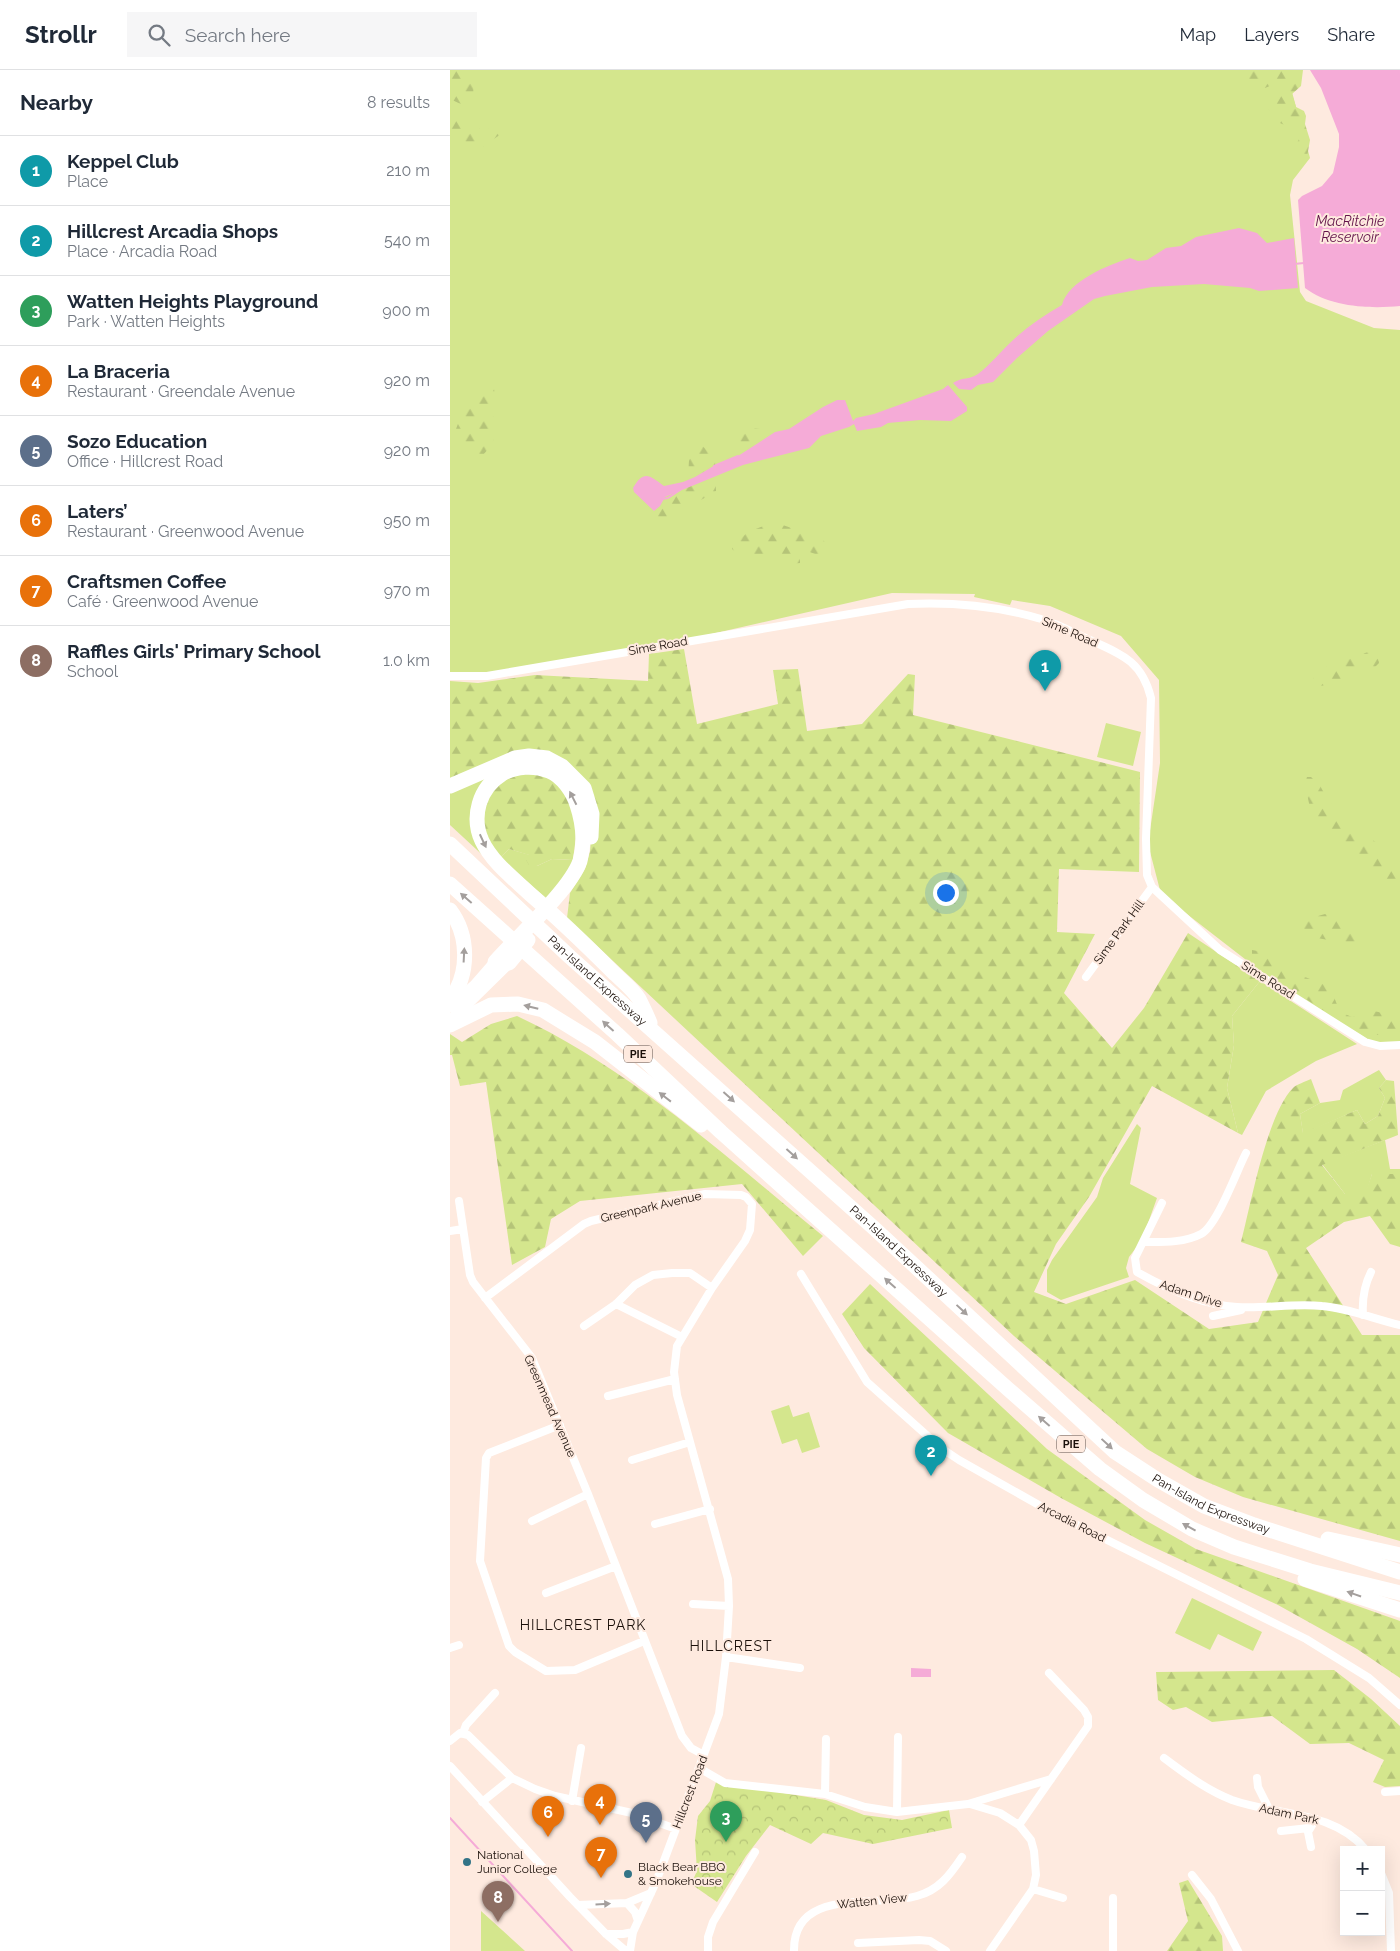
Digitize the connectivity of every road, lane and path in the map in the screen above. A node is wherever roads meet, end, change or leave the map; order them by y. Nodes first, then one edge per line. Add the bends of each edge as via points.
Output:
1 (450, 676) edge
2 (450, 786) edge
3 (450, 844) edge
4 (450, 884) edge
5 (1152, 886) junction
6 (450, 910) edge
7 (502, 963) junction
8 (1086, 977) dead end
9 (450, 1000) edge
10 (450, 1008) edge
11 (450, 1023) edge
12 (653, 1029) junction
13 (1400, 1045) edge
14 (720, 1132) junction
15 (1246, 1153) dead end
16 (459, 1201) dead end
17 (751, 1201) joint
18 (1162, 1203) dead end
19 (463, 1229) junction
20 (450, 1231) edge
21 (1144, 1242) junction
22 (1371, 1272) dead end
23 (801, 1274) dead end
24 (712, 1288) junction
25 (485, 1298) junction
26 (616, 1304) junction
27 (1253, 1307) junction
28 (1362, 1315) junction
29 (1213, 1316) dead end
30 (1400, 1325) edge
31 (584, 1326) dead end
32 (682, 1337) junction
33 (675, 1379) junction
34 (608, 1396) dead end
35 (560, 1425) junction
36 (690, 1442) junction
37 (632, 1460) dead end
38 (588, 1494) junction
39 (710, 1510) junction
40 (532, 1521) dead end
41 (655, 1524) dead end
42 (1290, 1536) junction
43 (1234, 1547) junction
44 (1400, 1555) edge
45 (616, 1566) junction
46 (1400, 1572) edge
47 (546, 1593) dead end
48 (1400, 1593) edge
49 (693, 1604) dead end
50 (729, 1606) junction
51 (1400, 1610) edge
52 (644, 1642) junction
53 (459, 1645) dead end
54 (450, 1648) edge
55 (726, 1658) junction
56 (800, 1668) dead end
57 (1050, 1673) dead end
58 (495, 1694) dead end
59 (1400, 1705) edge
60 (463, 1733) junction
61 (898, 1737) dead end
62 (826, 1739) dead end
63 (450, 1742) edge
64 (581, 1748) dead end
65 (704, 1755) junction
66 (1164, 1758) dead end
67 (450, 1766) edge
68 (699, 1768) junction
69 (512, 1778) junction
70 (1257, 1778) dead end
71 (1051, 1779) junction
72 (1400, 1791) edge
73 (1385, 1792) dead end
74 (825, 1794) junction
75 (572, 1800) junction
76 (482, 1802) junction
77 (968, 1804) junction
78 (1269, 1809) junction
79 (897, 1812) junction
80 (1316, 1819) junction
81 (1019, 1825) junction
82 (1309, 1828) junction
83 (676, 1829) junction
84 (1281, 1831) dead end
85 (1363, 1846) edge
86 (1312, 1847) dead end
87 (755, 1852) dead end
88 (962, 1857) dead end
89 (1192, 1875) dead end
90 (1033, 1889) junction
91 (651, 1893) junction
92 (1385, 1894) edge
93 (1063, 1898) dead end
94 (1113, 1898) dead end
95 (627, 1903) junction
96 (578, 1905) junction
97 (638, 1921) junction
98 (633, 1932) junction
99 (606, 1934) junction
100 (858, 1944) dead end
101 (626, 1951) edge
102 (630, 1951) edge
103 (708, 1951) edge
104 (794, 1951) edge
105 (946, 1951) edge
106 (990, 1951) edge
107 (1113, 1951) edge
108 (1238, 1951) edge
109 (1391, 1951) edge

1 - 5 street, Sime Road via 487,676 908,604 965,604 1042,619 1124,656 1141,672 1148,685 1151,698 1146,839 1147,875
2 - 7 highway via 515,758 547,758 562,766 584,788 592,814 590,843 574,884
3 - 12 highway, Pan-Island Expressway / PIE via 570,957
14 -> 4 highway, PIE
5 - 8 street, Sime Park Hill
5 - 13 street, Sime Road via 1220,950 1365,1042 1380,1046
9 -> 6 highway via 461,978 465,941
7 - 10 main road
7 - 11 main road
7 -> 12 highway via 549,905 576,871 580,860 583,829 576,802 560,778 538,768 511,770 486,790 478,806 477,820 482,840 500,865 516,880 581,940 638,998
14 -> 11 highway via 706,1128 595,1042 543,1010 518,1004 491,1005
12 -> 42 highway, Pan-Island Expressway / PIE via 1115,1452 1204,1506
43 -> 14 highway, PIE via 1192,1529 1100,1469
15 - 21 street via 1216,1218 1203,1234 1173,1242
16 - 19 street, Greenmead Avenue
17 - 24 street, Hillcrest Road via 750,1230 738,1253
17 - 25 street, Greenpark Avenue via 733,1194 705,1194 591,1221
18 - 21 street
19 - 20 street
19 - 25 street, Greenmead Avenue via 470,1275
21 - 27 street, Adam Drive via 1135,1258 1137,1272 1162,1286 1195,1298 1220,1305
22 - 28 street via 1363,1294
23 - 59 street, Arcadia Road via 867,1382 941,1448 1048,1510 1306,1640 1369,1678
24 - 26 street via 690,1273 653,1275 634,1285
24 - 32 street, Hillcrest Road
25 - 35 street, Greenmead Avenue via 532,1358
26 - 31 street
26 - 32 street
27 - 28 street, Adam Drive via 1302,1304
27 - 29 street, Adam Drive
28 - 30 street, Adam Drive
32 - 33 street, Hillcrest Road via 677,1346
33 - 34 street
33 - 36 street, Hillcrest Road
35 - 38 street, Greenmead Avenue
35 - 52 street via 489,1453 486,1458 480,1561 506,1640 515,1652 546,1671 575,1670
36 - 37 street
36 - 39 street, Hillcrest Road
38 - 40 street
38 - 45 street, Greenmead Avenue
39 - 41 street
39 - 50 street, Hillcrest Road via 728,1579
42 - 44 highway via 1308,1535
42 - 46 highway, Pan-Island Expressway / PIE
43 - 48 highway, PIE via 1310,1571
51 -> 43 highway via 1265,1565
45 - 47 street
45 - 52 street, Greenmead Avenue
49 - 50 street
50 - 55 street, Hillcrest Road
52 - 65 street, Greenmead Avenue via 682,1736 691,1748
53 - 54 street
55 - 56 street
55 - 65 street, Hillcrest Road via 720,1714
57 - 71 street via 1084,1710 1088,1722
58 - 60 street via 466,1725
60 - 63 street
60 - 69 street
61 - 79 street
62 - 74 street
64 - 75 street
65 - 68 street, Hillcrest Road
66 - 78 street, Adam Park via 1207,1789
67 - 76 street
68 - 74 street via 724,1783
68 - 83 street, Hillcrest Road
69 - 75 street
69 - 76 street
70 - 78 street
71 - 77 street
71 - 81 street
72 - 73 street
74 - 79 street via 865,1807
75 - 83 street via 632,1813
76 - 96 street
77 - 79 street
77 - 81 street via 1000,1813
78 - 80 street, Adam Park
80 - 82 street
80 - 85 street, Adam Park via 1345,1832
81 - 90 street via 1031,1840 1034,1851 1036,1875
82 - 84 street
82 - 86 street
83 - 91 street, Hillcrest Road
87 - 103 street via 713,1922
88 - 104 street, Watten View via 936,1888 916,1896 825,1905 802,1923
89 - 108 street via 1211,1898
90 - 93 street
90 - 106 street
91 - 95 street
91 - 97 street, Hillcrest Road
92 - 109 street
94 - 107 street
96 -> 95 street
95 - 97 street via 636,1912
96 - 99 street
97 - 98 street, Hillcrest Road
98 - 99 street
98 - 102 street, Hillcrest Road
99 - 101 street
100 - 105 street via 930,1941

